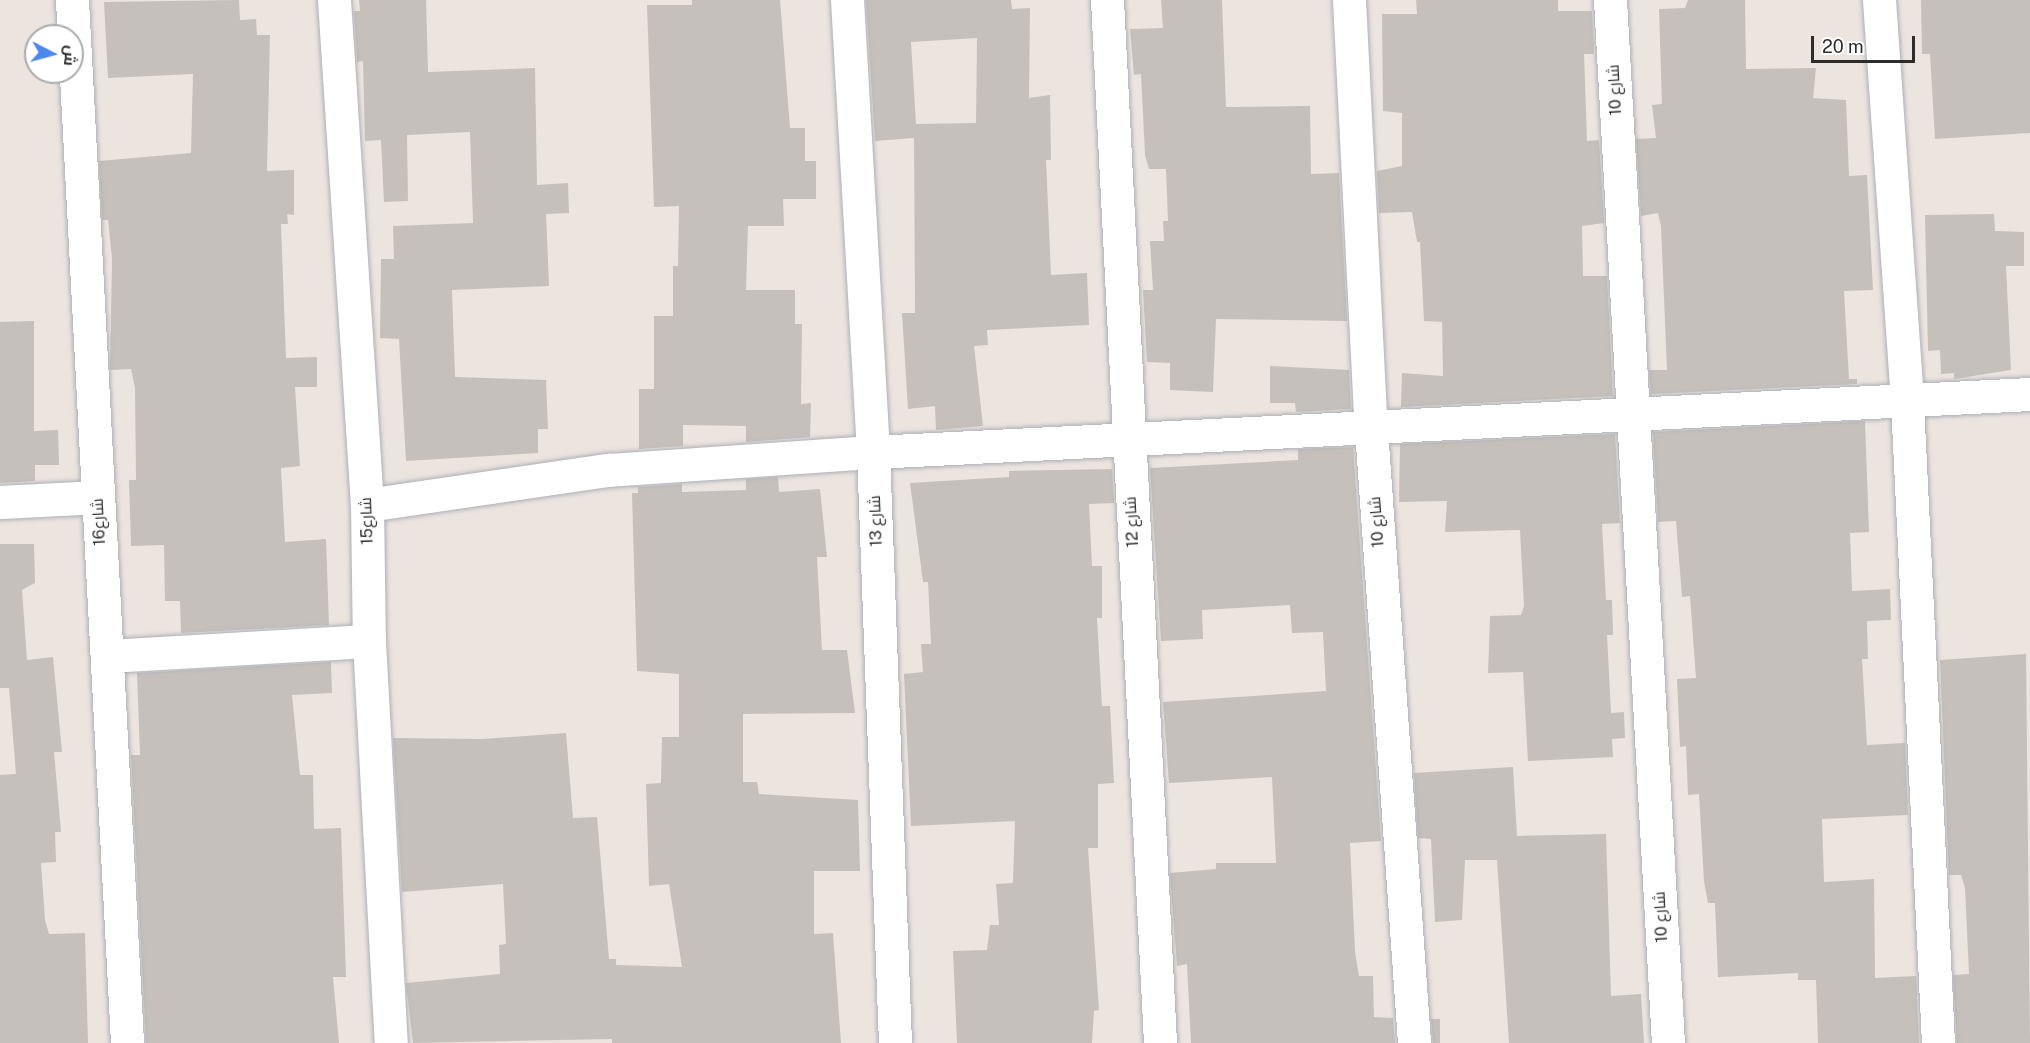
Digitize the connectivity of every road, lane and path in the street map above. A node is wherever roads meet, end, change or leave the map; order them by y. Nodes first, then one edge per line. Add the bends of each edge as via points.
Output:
1 (72, 0) edge
2 (334, 0) edge
3 (847, 0) edge
4 (1107, 0) edge
5 (1349, 0) edge
6 (1610, 0) edge
7 (1879, 0) edge
8 (2030, 394) edge
9 (1907, 402) junction
10 (1633, 417) junction
11 (1371, 429) junction
12 (1128, 442) junction
13 (873, 452) junction
14 (98, 497) junction
15 (0, 502) edge
16 (367, 505) junction
17 (369, 641) junction
18 (107, 656) junction
19 (127, 1043) edge
20 (391, 1043) edge
21 (895, 1043) edge
22 (1160, 1043) edge
23 (1414, 1043) edge
24 (1668, 1043) edge
25 (1938, 1043) edge

1 - 14 street, شارع16
2 - 16 street, شارع15
3 - 13 street, شارع 13
4 - 12 street, شارع 12
5 - 11 street, شارع 10
6 - 10 street, شارع 10
7 - 9 street
8 - 9 street
9 - 10 street
9 - 25 street
10 - 11 street
10 - 24 street, شارع 10
11 - 12 street
11 - 23 street, شارع 10
12 - 13 street
12 - 22 street, شارع 12
13 - 16 street via 608,470
13 - 21 street, شارع 13
14 - 15 street
14 - 18 street, شارع16
16 - 17 street, شارع15
17 - 18 street
17 - 20 street, شارع15
18 - 19 street, شارع16

